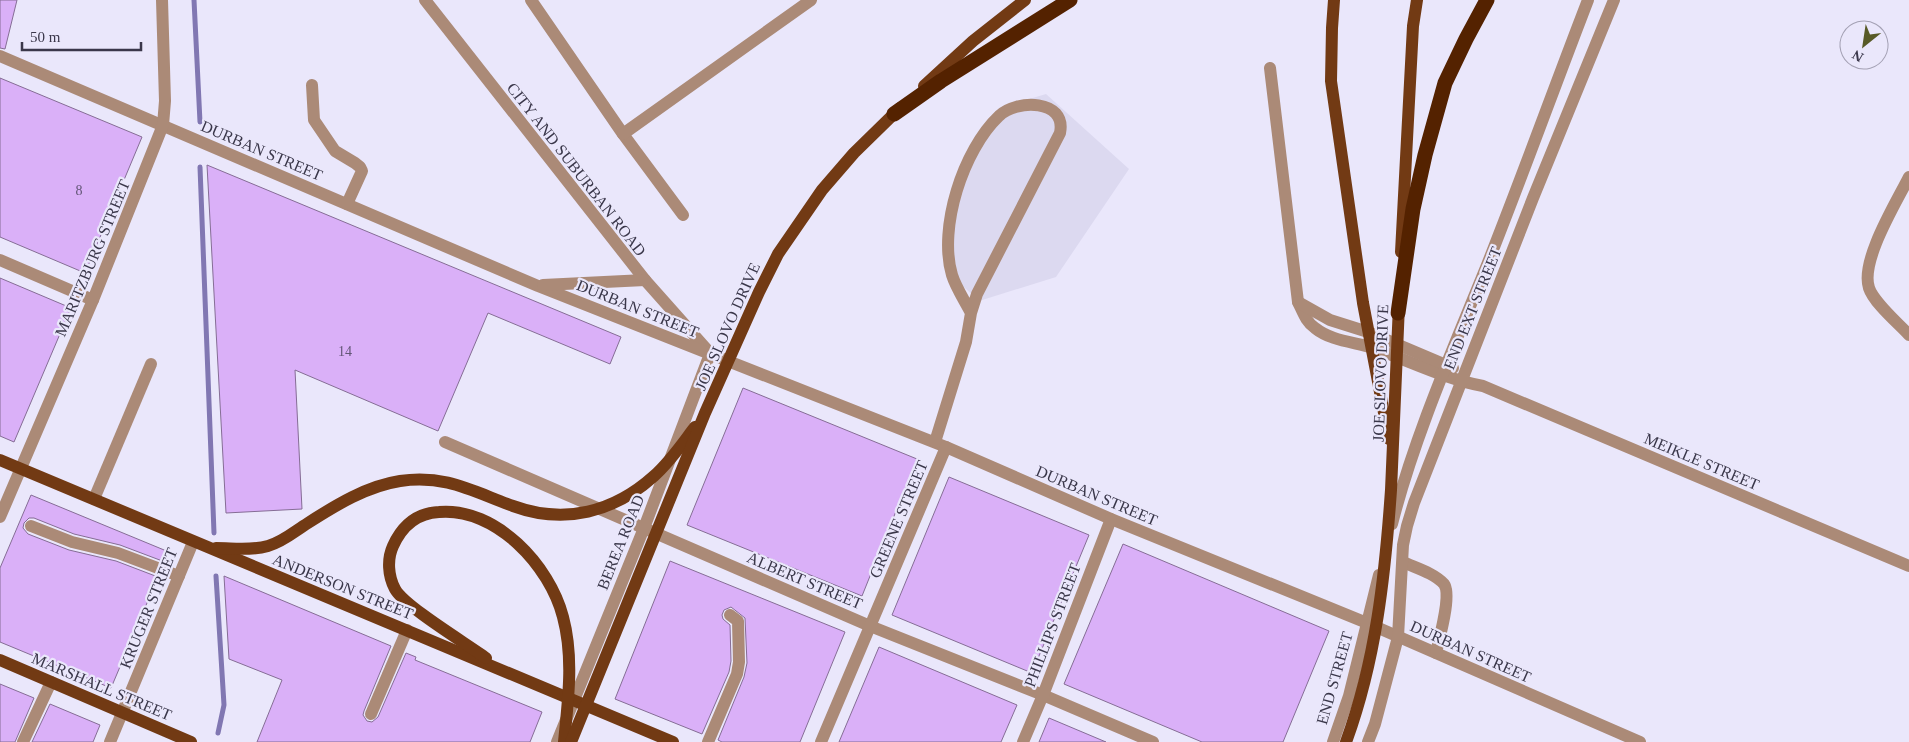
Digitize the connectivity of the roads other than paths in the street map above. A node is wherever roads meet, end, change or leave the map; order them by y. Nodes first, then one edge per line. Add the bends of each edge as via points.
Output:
1 (162, 0) edge
2 (425, 0) edge
3 (531, 0) edge
4 (811, 0) edge
5 (1024, 0) edge
6 (1070, 0) edge
7 (1334, 0) edge
8 (1418, 0) edge
9 (1487, 0) edge
10 (1588, 0) edge
11 (1614, 0) edge
12 (0, 56) edge
13 (1270, 68) dead end
14 (312, 85) dead end
15 (894, 114) junction
16 (163, 125) junction
17 (624, 134) junction
18 (1909, 177) edge
19 (347, 204) junction
20 (683, 215) dead end
21 (0, 260) edge
22 (645, 280) junction
23 (538, 286) junction
24 (93, 300) junction
25 (1298, 302) junction
26 (971, 313) junction
27 (1398, 313) junction
28 (1368, 332) junction
29 (1909, 335) edge
30 (1371, 348) junction
31 (710, 354) junction
32 (151, 364) dead end
33 (1444, 370) junction
34 (1462, 377) junction
35 (705, 413) junction
36 (445, 442) dead end
37 (940, 445) junction
38 (0, 460) edge
39 (20, 469) junction
40 (1399, 496) junction
41 (94, 500) junction
42 (0, 517) edge
43 (1111, 519) junction
44 (31, 526) dead end
45 (644, 528) junction
46 (193, 542) junction
47 (206, 547) junction
48 (1402, 562) junction
49 (1909, 566) edge
50 (179, 576) junction
51 (730, 614) dead end
52 (1367, 623) junction
53 (870, 626) junction
54 (407, 630) junction
55 (1398, 637) junction
56 (1436, 654) junction
57 (0, 660) edge
58 (502, 669) junction
59 (51, 682) junction
60 (1043, 695) junction
61 (573, 700) junction
62 (123, 714) junction
63 (372, 714) dead end
64 (23, 742) edge
65 (110, 742) edge
66 (190, 742) edge
67 (556, 742) edge
68 (564, 742) edge
69 (571, 742) edge
70 (673, 742) edge
71 (708, 742) edge
72 (821, 742) edge
73 (1022, 742) edge
74 (1153, 742) edge
75 (1333, 742) edge
76 (1346, 742) edge
77 (1368, 742) edge
78 (1640, 742) edge

1 - 16 street, MARITZBURG STREET
2 - 22 street, CITY AND SUBURBAN ROAD
3 - 17 street
4 - 17 street
5 - 15 main road, JOE SLOVO DRIVE
6 - 15 highway via 940,81
7 - 28 main road via 1331,81
8 - 27 main road, JOE SLOVO DRIVE via 1413,26
9 - 27 highway via 1446,83 1424,156
10 - 33 street, END EXT STREET
11 - 34 street, END EXT STREET
12 - 16 street, DURBAN STREET
13 - 25 street
14 - 19 street via 314,120 335,151 362,171
15 - 35 main road, JOE SLOVO DRIVE via 822,190 778,254
16 - 19 street, DURBAN STREET
16 - 24 street, MARITZBURG STREET
17 - 20 street
18 - 29 street via 1875,245 1867,272 1873,296
19 - 23 street, DURBAN STREET
21 - 24 street
22 - 23 street, DURBAN STREET
22 - 31 street, CITY AND SUBURBAN ROAD
23 - 31 street, DURBAN STREET
24 - 39 street, MARITZBURG STREET
25 - 28 street via 1330,320
25 - 30 street via 1308,322 1316,329
26 - 26 street, GREENE STREET via 986,274 1060,133 1062,124 1052,109 1031,105 1015,107 999,115 964,170 950,212 947,240 952,276
26 - 37 street, GREENE STREET
27 - 76 main road, JOE SLOVO DRIVE via 1385,571 1371,658
28 - 30 main road
28 - 33 street
30 - 33 street
30 - 40 main road
31 - 37 street, DURBAN STREET
31 - 45 street, BEREA ROAD
32 - 41 street
33 - 34 street, MEIKLE STREET
33 - 40 street, END EXT STREET
34 - 48 street, END EXT STREET via 1414,503
34 - 49 street, MEIKLE STREET
35 - 47 main road via 655,475 628,496 599,509 558,516 514,506 463,486 423,480 400,481 371,488 270,545 248,549
35 - 69 main road, JOE SLOVO DRIVE
36 - 45 street, ALBERT STREET
37 - 43 street, DURBAN STREET
37 - 53 street, GREENE STREET
38 - 39 main road, ANDERSON STREET
39 - 41 main road, ANDERSON STREET
39 - 42 street, MARITZBURG STREET
40 - 52 street, END EXT STREET
41 - 46 main road, ANDERSON STREET
43 - 52 street, DURBAN STREET
43 - 60 street, PHILLIPS STREET
44 - 50 street
45 - 53 street, ALBERT STREET
45 - 61 street, BEREA ROAD
46 - 47 main road, ANDERSON STREET
46 - 50 street, KRUGER STREET
47 - 54 main road, ANDERSON STREET
48 - 55 street, END EXT STREET
48 - 56 street via 1434,576 1445,586 1447,595
50 - 62 street, KRUGER STREET
51 - 71 street via 738,621 737,674
52 - 55 street, DURBAN STREET
52 - 75 street, END STREET via 1349,696
53 - 60 street, ALBERT STREET
53 - 72 street, GREENE STREET
54 - 58 main road, ANDERSON STREET
54 - 63 street
55 - 56 street, DURBAN STREET
55 - 77 street
56 - 78 street, DURBAN STREET
57 - 59 main road, MARSHALL STREET
58 - 61 main road, ANDERSON STREET
58 - 68 main road via 396,591 390,576 390,552 405,526 415,519 431,512 461,513 483,520 504,532 541,571 563,616 568,638 570,666
59 - 62 main road, MARSHALL STREET
59 - 64 street
60 - 73 street, PHILLIPS STREET
60 - 74 street, ALBERT STREET
61 - 67 street, BEREA ROAD
61 - 70 main road, ANDERSON STREET
62 - 65 street, KRUGER STREET
62 - 66 main road, MARSHALL STREET

